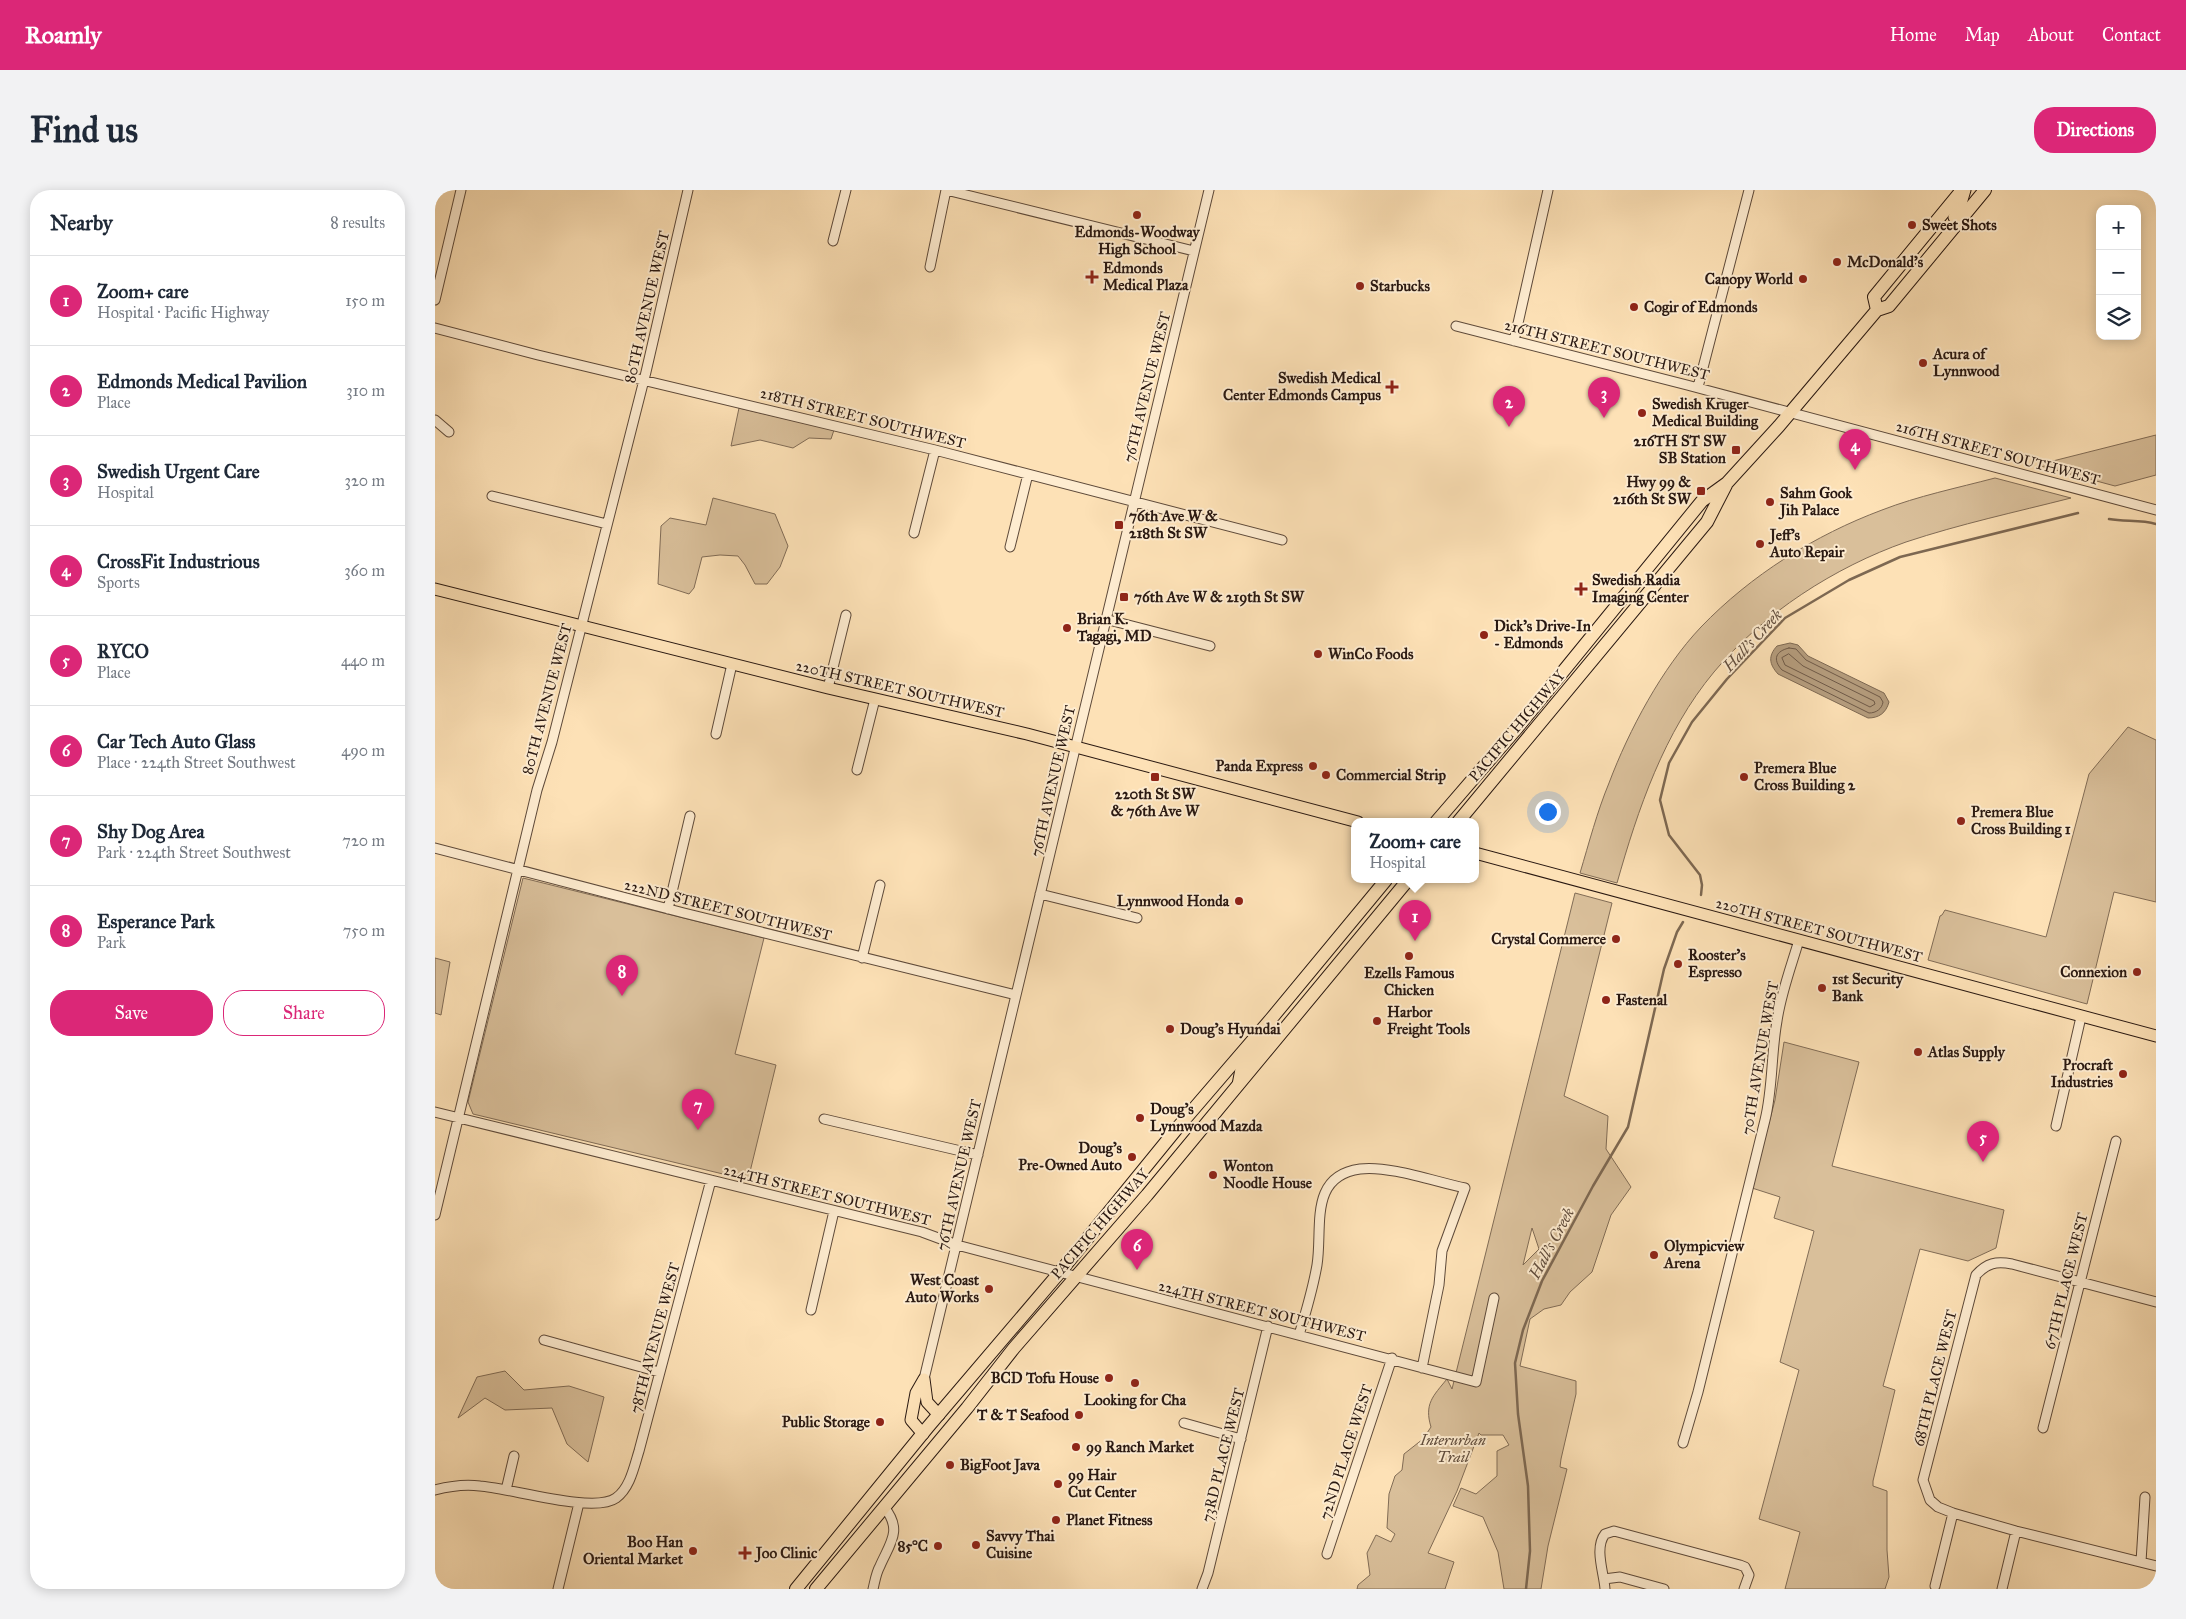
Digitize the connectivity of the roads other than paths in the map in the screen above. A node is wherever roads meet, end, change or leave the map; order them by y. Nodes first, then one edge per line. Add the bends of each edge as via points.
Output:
1 (461, 190) edge
2 (688, 190) edge
3 (846, 190) edge
4 (946, 190) edge
5 (1209, 190) edge
6 (1548, 190) edge
7 (1749, 190) edge
8 (1964, 190) edge
9 (1985, 190) edge
10 (1957, 223) junction
11 (833, 241) dead end
12 (1194, 251) junction
13 (930, 267) dead end
14 (435, 300) edge
15 (1877, 310) junction
16 (1456, 326) dead end
17 (435, 328) edge
18 (1514, 341) junction
19 (644, 380) junction
20 (1698, 387) junction
21 (1791, 413) junction
22 (435, 420) edge
23 (449, 432) dead end
24 (935, 450) junction
25 (1028, 474) junction
26 (1727, 483) junction
27 (492, 496) dead end
28 (1134, 501) junction
29 (2156, 510) edge
30 (607, 524) junction
31 (914, 533) dead end
32 (1283, 540) dead end
33 (1010, 547) dead end
34 (435, 588) edge
35 (846, 615) dead end
36 (1105, 619) junction
37 (581, 626) junction
38 (1209, 646) dead end
39 (732, 664) junction
40 (828, 688) junction
41 (875, 699) junction
42 (715, 734) dead end
43 (1075, 746) junction
44 (857, 770) dead end
45 (690, 816) dead end
46 (1439, 818) edge
47 (1461, 818) edge
48 (1351, 820) edge
49 (435, 848) edge
50 (1479, 855) edge
51 (518, 869) junction
52 (1384, 883) edge
53 (1406, 883) edge
54 (880, 885) dead end
55 (1040, 894) junction
56 (668, 909) junction
57 (1137, 918) dead end
58 (1799, 940) junction
59 (862, 958) junction
60 (1016, 995) junction
61 (2081, 1017) junction
62 (1271, 1019) junction
63 (2156, 1036) edge
64 (1238, 1085) junction
65 (435, 1112) edge
66 (459, 1118) junction
67 (824, 1119) dead end
68 (2056, 1126) dead end
69 (2116, 1141) dead end
70 (977, 1155) junction
71 (711, 1180) junction
72 (835, 1211) junction
73 (435, 1215) edge
74 (962, 1221) junction
75 (957, 1245) junction
76 (970, 1249) junction
77 (1060, 1272) junction
78 (1076, 1276) junction
79 (2081, 1283) junction
80 (1494, 1298) dead end
81 (2156, 1302) edge
82 (811, 1310) dead end
83 (1268, 1326) junction
84 (1299, 1335) junction
85 (544, 1340) dead end
86 (1392, 1358) junction
87 (1422, 1368) junction
88 (659, 1372) junction
89 (924, 1379) junction
90 (939, 1415) junction
91 (1184, 1423) dead end
92 (2043, 1428) dead end
93 (923, 1434) junction
94 (1241, 1439) junction
95 (1683, 1443) dead end
96 (515, 1456) dead end
97 (435, 1490) edge
98 (505, 1490) junction
99 (2145, 1497) dead end
100 (579, 1503) junction
101 (884, 1507) junction
102 (1953, 1513) junction
103 (2016, 1531) junction
104 (1327, 1554) dead end
105 (2141, 1562) junction
106 (2156, 1566) edge
107 (1604, 1578) junction
108 (1935, 1586) dead end
109 (558, 1589) edge
110 (796, 1589) edge
111 (816, 1589) edge
112 (873, 1589) edge
113 (1202, 1589) edge
114 (1605, 1589) edge
115 (1663, 1589) edge
116 (1744, 1589) edge
117 (2002, 1589) edge

1 - 14 street
2 - 19 street, 80TH AVENUE WEST
3 - 11 street
4 - 12 street
4 - 13 street
5 - 12 street, 76TH AVENUE WEST
6 - 18 street
7 - 20 street
8 - 10 main road via 1960,207 1954,214
8 - 15 highway, PACIFIC HIGHWAY via 1874,297
9 - 10 highway, PACIFIC HIGHWAY
10 - 15 highway, PACIFIC HIGHWAY via 1889,306
12 - 28 street, 76TH AVENUE WEST
15 - 21 highway, PACIFIC HIGHWAY
16 - 18 street, 216TH STREET SOUTHWEST
17 - 19 street, 218TH STREET SOUTHWEST
18 - 20 street, 216TH STREET SOUTHWEST
19 - 24 street, 218TH STREET SOUTHWEST
19 - 30 street, 80TH AVENUE WEST
20 - 21 street, 216TH STREET SOUTHWEST
21 - 26 highway, PACIFIC HIGHWAY
21 - 29 street, 216TH STREET SOUTHWEST
22 - 23 street
24 - 25 street, 218TH STREET SOUTHWEST
24 - 31 street
25 - 28 street, 218TH STREET SOUTHWEST
25 - 33 street
26 - 46 highway, PACIFIC HIGHWAY via 1702,501
26 - 47 highway, PACIFIC HIGHWAY via 1707,522
27 - 30 street
28 - 32 street, 218TH STREET SOUTHWEST
28 - 36 street, 76TH AVENUE WEST
30 - 37 street, 80TH AVENUE WEST
34 - 37 main road, 220TH STREET SOUTHWEST
35 - 40 street
36 - 38 street
36 - 43 street, 76TH AVENUE WEST
37 - 39 main road, 220TH STREET SOUTHWEST
37 - 51 street, 80TH AVENUE WEST
39 - 40 main road, 220TH STREET SOUTHWEST
39 - 42 street
40 - 41 main road, 220TH STREET SOUTHWEST
41 - 43 main road, 220TH STREET SOUTHWEST
41 - 44 street
43 - 48 main road, 220TH STREET SOUTHWEST
43 - 55 street, 76TH AVENUE WEST
45 - 56 street
49 - 51 street, 222ND STREET SOUTHWEST
50 - 58 main road, 220TH STREET SOUTHWEST
51 - 56 street, 222ND STREET SOUTHWEST
51 - 66 street, 80TH AVENUE WEST
52 - 62 highway, PACIFIC HIGHWAY
53 - 64 highway, PACIFIC HIGHWAY
54 - 59 street
55 - 57 street
55 - 60 street, 76TH AVENUE WEST
56 - 59 street, 222ND STREET SOUTHWEST
58 - 61 main road, 220TH STREET SOUTHWEST
58 - 95 street, 70TH AVENUE WEST via 1776,1023 1767,1112
59 - 60 street, 222ND STREET SOUTHWEST
60 - 70 street, 76TH AVENUE WEST
61 - 63 main road, 220TH STREET SOUTHWEST
61 - 68 street
62 - 64 main road via 1272,1028 1241,1069
62 - 77 highway, PACIFIC HIGHWAY
64 - 78 highway, PACIFIC HIGHWAY
65 - 66 street, 224TH STREET SOUTHWEST
66 - 71 street, 224TH STREET SOUTHWEST
66 - 73 street, 80TH AVENUE WEST
67 - 70 street
69 - 79 street, 67TH PLACE WEST
70 - 74 street, 76TH AVENUE WEST
71 - 72 street, 224TH STREET SOUTHWEST
71 - 88 street, 78TH AVENUE WEST
72 - 75 street, 224TH STREET SOUTHWEST via 921,1232
72 - 82 street
74 - 75 street, 76TH AVENUE WEST
74 - 76 street
75 - 76 street, 224TH STREET SOUTHWEST
75 - 89 street, 76TH AVENUE WEST
76 - 77 street, 224TH STREET SOUTHWEST
77 - 78 street, 224TH STREET SOUTHWEST
77 - 90 highway, PACIFIC HIGHWAY
78 - 83 street, 224TH STREET SOUTHWEST
78 - 101 highway, PACIFIC HIGHWAY
79 - 81 street
79 - 92 street, 67TH PLACE WEST
79 - 102 street, 68TH PLACE WEST via 1998,1261 1984,1266 1976,1275 1923,1480 1930,1500
80 - 87 street, 224TH STREET SOUTHWEST via 1476,1382
83 - 84 street, 224TH STREET SOUTHWEST
83 - 94 street, 73RD PLACE WEST
84 - 86 street, 224TH STREET SOUTHWEST
84 - 87 street via 1319,1253 1321,1207 1330,1184 1343,1172 1362,1168 1388,1170 1465,1188 1442,1251 1439,1285
85 - 88 street
86 - 87 street, 224TH STREET SOUTHWEST
86 - 104 street, 72ND PLACE WEST
88 - 100 street, 78TH AVENUE WEST via 633,1471 625,1488 615,1499 601,1504
89 - 90 main road via 925,1396
89 - 93 main road via 916,1393 911,1420
90 - 93 highway, PACIFIC HIGHWAY
91 - 94 street
93 - 110 highway, PACIFIC HIGHWAY
94 - 113 street, 73RD PLACE WEST
96 - 98 street
97 - 98 street via 460,1485
98 - 100 street
99 - 105 street
100 - 109 street
101 - 111 highway, PACIFIC HIGHWAY
101 - 112 street via 894,1526 890,1547
102 - 103 street
102 - 108 street
103 - 105 street
103 - 117 street
105 - 106 street
107 - 114 street
107 - 115 street via 1620,1578
107 - 116 street via 1601,1542 1605,1534 1620,1532 1745,1567 1749,1576

